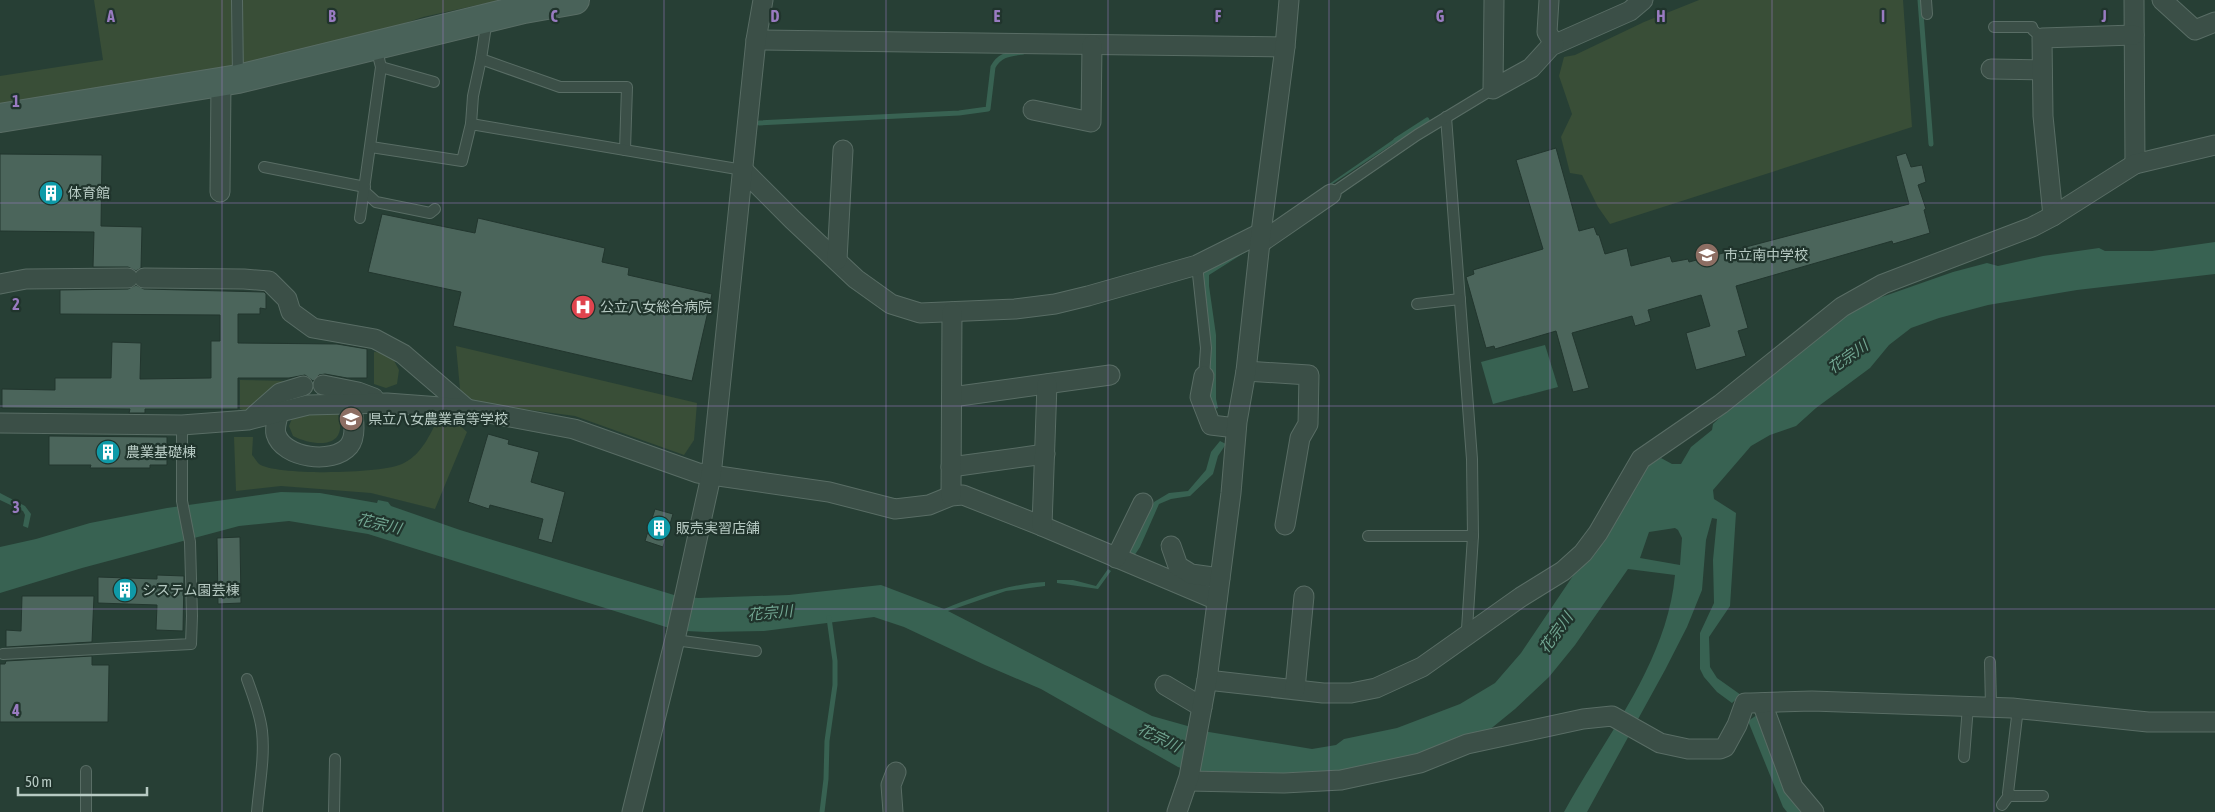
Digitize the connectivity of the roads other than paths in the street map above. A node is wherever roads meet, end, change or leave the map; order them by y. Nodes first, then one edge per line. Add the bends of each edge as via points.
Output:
1 (237, 0) edge
2 (575, 0) edge
3 (763, 0) edge
4 (1289, 0) edge
5 (1494, 0) edge
6 (1549, 0) edge
7 (1643, 0) edge
8 (1926, 0) edge
9 (2134, 0) edge
10 (2165, 1) edge
11 (1927, 14) dead end
12 (488, 18) junction
13 (2215, 22) edge
14 (1994, 27) dead end
15 (2134, 35) junction
16 (2042, 38) junction
17 (756, 40) junction
18 (1092, 44) junction
19 (1554, 44) junction
20 (1285, 47) junction
21 (378, 56) junction
22 (481, 59) junction
23 (1991, 69) dead end
24 (2042, 70) junction
25 (230, 80) junction
26 (434, 82) dead end
27 (1493, 89) junction
28 (1033, 110) dead end
29 (1446, 117) junction
30 (0, 118) edge
31 (471, 124) junction
32 (2215, 145) edge
33 (371, 147) junction
34 (625, 150) junction
35 (843, 150) dead end
36 (2135, 164) junction
37 (264, 168) dead end
38 (743, 170) junction
39 (364, 189) junction
40 (220, 192) dead end
41 (1331, 194) joint
42 (436, 209) dead end
43 (2053, 216) junction
44 (360, 218) dead end
45 (1260, 238) junction
46 (837, 260) junction
47 (1197, 265) junction
48 (0, 284) edge
49 (1460, 299) junction
50 (1417, 304) dead end
51 (952, 312) junction
52 (1246, 371) junction
53 (1110, 375) dead end
54 (1204, 376) joint
55 (1047, 384) junction
56 (303, 386) dead end
57 (323, 386) dead end
58 (952, 397) junction
59 (387, 403) junction
60 (345, 404) junction
61 (467, 408) junction
62 (279, 411) junction
63 (248, 420) junction
64 (0, 423) edge
65 (182, 425) junction
66 (1236, 428) junction
67 (1045, 454) junction
68 (951, 467) junction
69 (711, 476) junction
70 (951, 496) junction
71 (1144, 503) dead end
72 (1285, 525) dead end
73 (1042, 526) junction
74 (1368, 536) dead end
75 (1473, 536) junction
76 (1171, 546) dead end
77 (1116, 558) junction
78 (1220, 578) junction
79 (1304, 596) dead end
80 (1217, 600) junction
81 (1467, 629) dead end
82 (676, 638) junction
83 (756, 651) dead end
84 (3, 654) dead end
85 (1990, 662) dead end
86 (247, 680) dead end
87 (1207, 680) junction
88 (1165, 685) dead end
89 (1295, 689) junction
90 (1762, 702) junction
91 (1968, 706) junction
92 (1991, 707) junction
93 (2018, 708) junction
94 (1201, 715) junction
95 (2215, 722) edge
96 (1964, 757) dead end
97 (335, 760) dead end
98 (86, 771) dead end
99 (896, 772) dead end
100 (1189, 779) junction
101 (2010, 794) junction
102 (2042, 796) dead end
103 (2002, 805) dead end
104 (86, 812) edge
105 (256, 812) edge
106 (334, 812) edge
107 (632, 812) edge
108 (893, 812) edge
109 (1177, 812) edge
110 (1814, 812) edge

1 - 25 lane
2 - 12 street
3 - 17 street
4 - 20 street
5 - 27 street
6 - 19 street via 1548,32
7 - 19 street via 1630,11
8 - 11 lane
9 - 15 street
10 - 13 street via 2194,30
12 - 21 street
12 - 22 lane
14 - 16 lane via 2032,27
15 - 16 street
15 - 36 street
16 - 24 street
17 - 18 street
17 - 38 street
18 - 20 street
18 - 28 street via 1091,122
19 - 27 street via 1532,68
20 - 45 street
21 - 25 street
21 - 26 lane
21 - 33 lane
22 - 31 lane
22 - 34 lane via 560,87 627,86
23 - 24 street
24 - 43 street
25 - 30 street
25 - 40 street
27 - 29 lane
29 - 41 lane
29 - 49 lane
31 - 33 lane via 462,162
31 - 34 lane
32 - 36 street
33 - 39 lane
34 - 38 lane
35 - 46 street
36 - 43 street
37 - 39 lane
38 - 46 street
38 - 69 street
39 - 42 lane via 376,202 430,213
39 - 44 lane
41 - 45 street
43 - 89 street via 1883,284 1842,307 1722,404 1641,459 1583,553 1422,667 1376,688 1351,693
45 - 47 street
45 - 52 street
46 - 51 street via 856,279 891,304 920,313
47 - 51 street via 1055,304
47 - 54 lane via 1206,348
48 - 61 street via 26,279 136,278 269,282 287,299 292,312 313,328 375,339 403,354
49 - 50 lane
49 - 75 lane via 1472,459
51 - 58 street
52 - 66 street
52 - 72 street via 1309,376 1308,424 1300,438
53 - 55 street
54 - 66 street via 1200,397 1210,425
55 - 58 street
55 - 67 street
56 - 63 street via 280,393
57 - 59 street via 358,392
58 - 68 street
59 - 60 street
59 - 61 street
60 - 62 street via 308,405
60 - 62 street via 354,418 354,435 348,446 336,453 318,456 300,455 281,445 275,432
61 - 69 street via 574,429
62 - 63 street
63 - 65 street
64 - 65 street
65 - 84 lane via 182,501 190,542 191,644
66 - 78 street
67 - 68 street
67 - 73 street
68 - 70 street
69 - 70 street via 829,492 895,509 929,505
69 - 82 street
70 - 73 street via 963,495
71 - 77 street
73 - 77 street
74 - 75 lane
75 - 81 lane
76 - 78 street via 1178,566 1191,574
77 - 80 street
78 - 80 street
79 - 89 street
80 - 87 street
82 - 83 lane
82 - 107 street
85 - 92 lane
86 - 105 lane via 262,732
87 - 89 street
87 - 94 street
88 - 94 street
90 - 91 street
90 - 100 street via 1745,703 1737,725 1725,747 1720,749 1688,749 1660,742 1612,716 1583,719 1467,744 1420,763 1342,780 1284,783
90 - 110 street via 1793,788
91 - 92 street
91 - 96 lane
92 - 93 street
93 - 95 street via 2148,722
93 - 101 lane via 2008,788
94 - 100 street
97 - 106 lane
98 - 104 lane
99 - 108 street via 892,785
100 - 109 street
101 - 102 lane
101 - 103 lane

